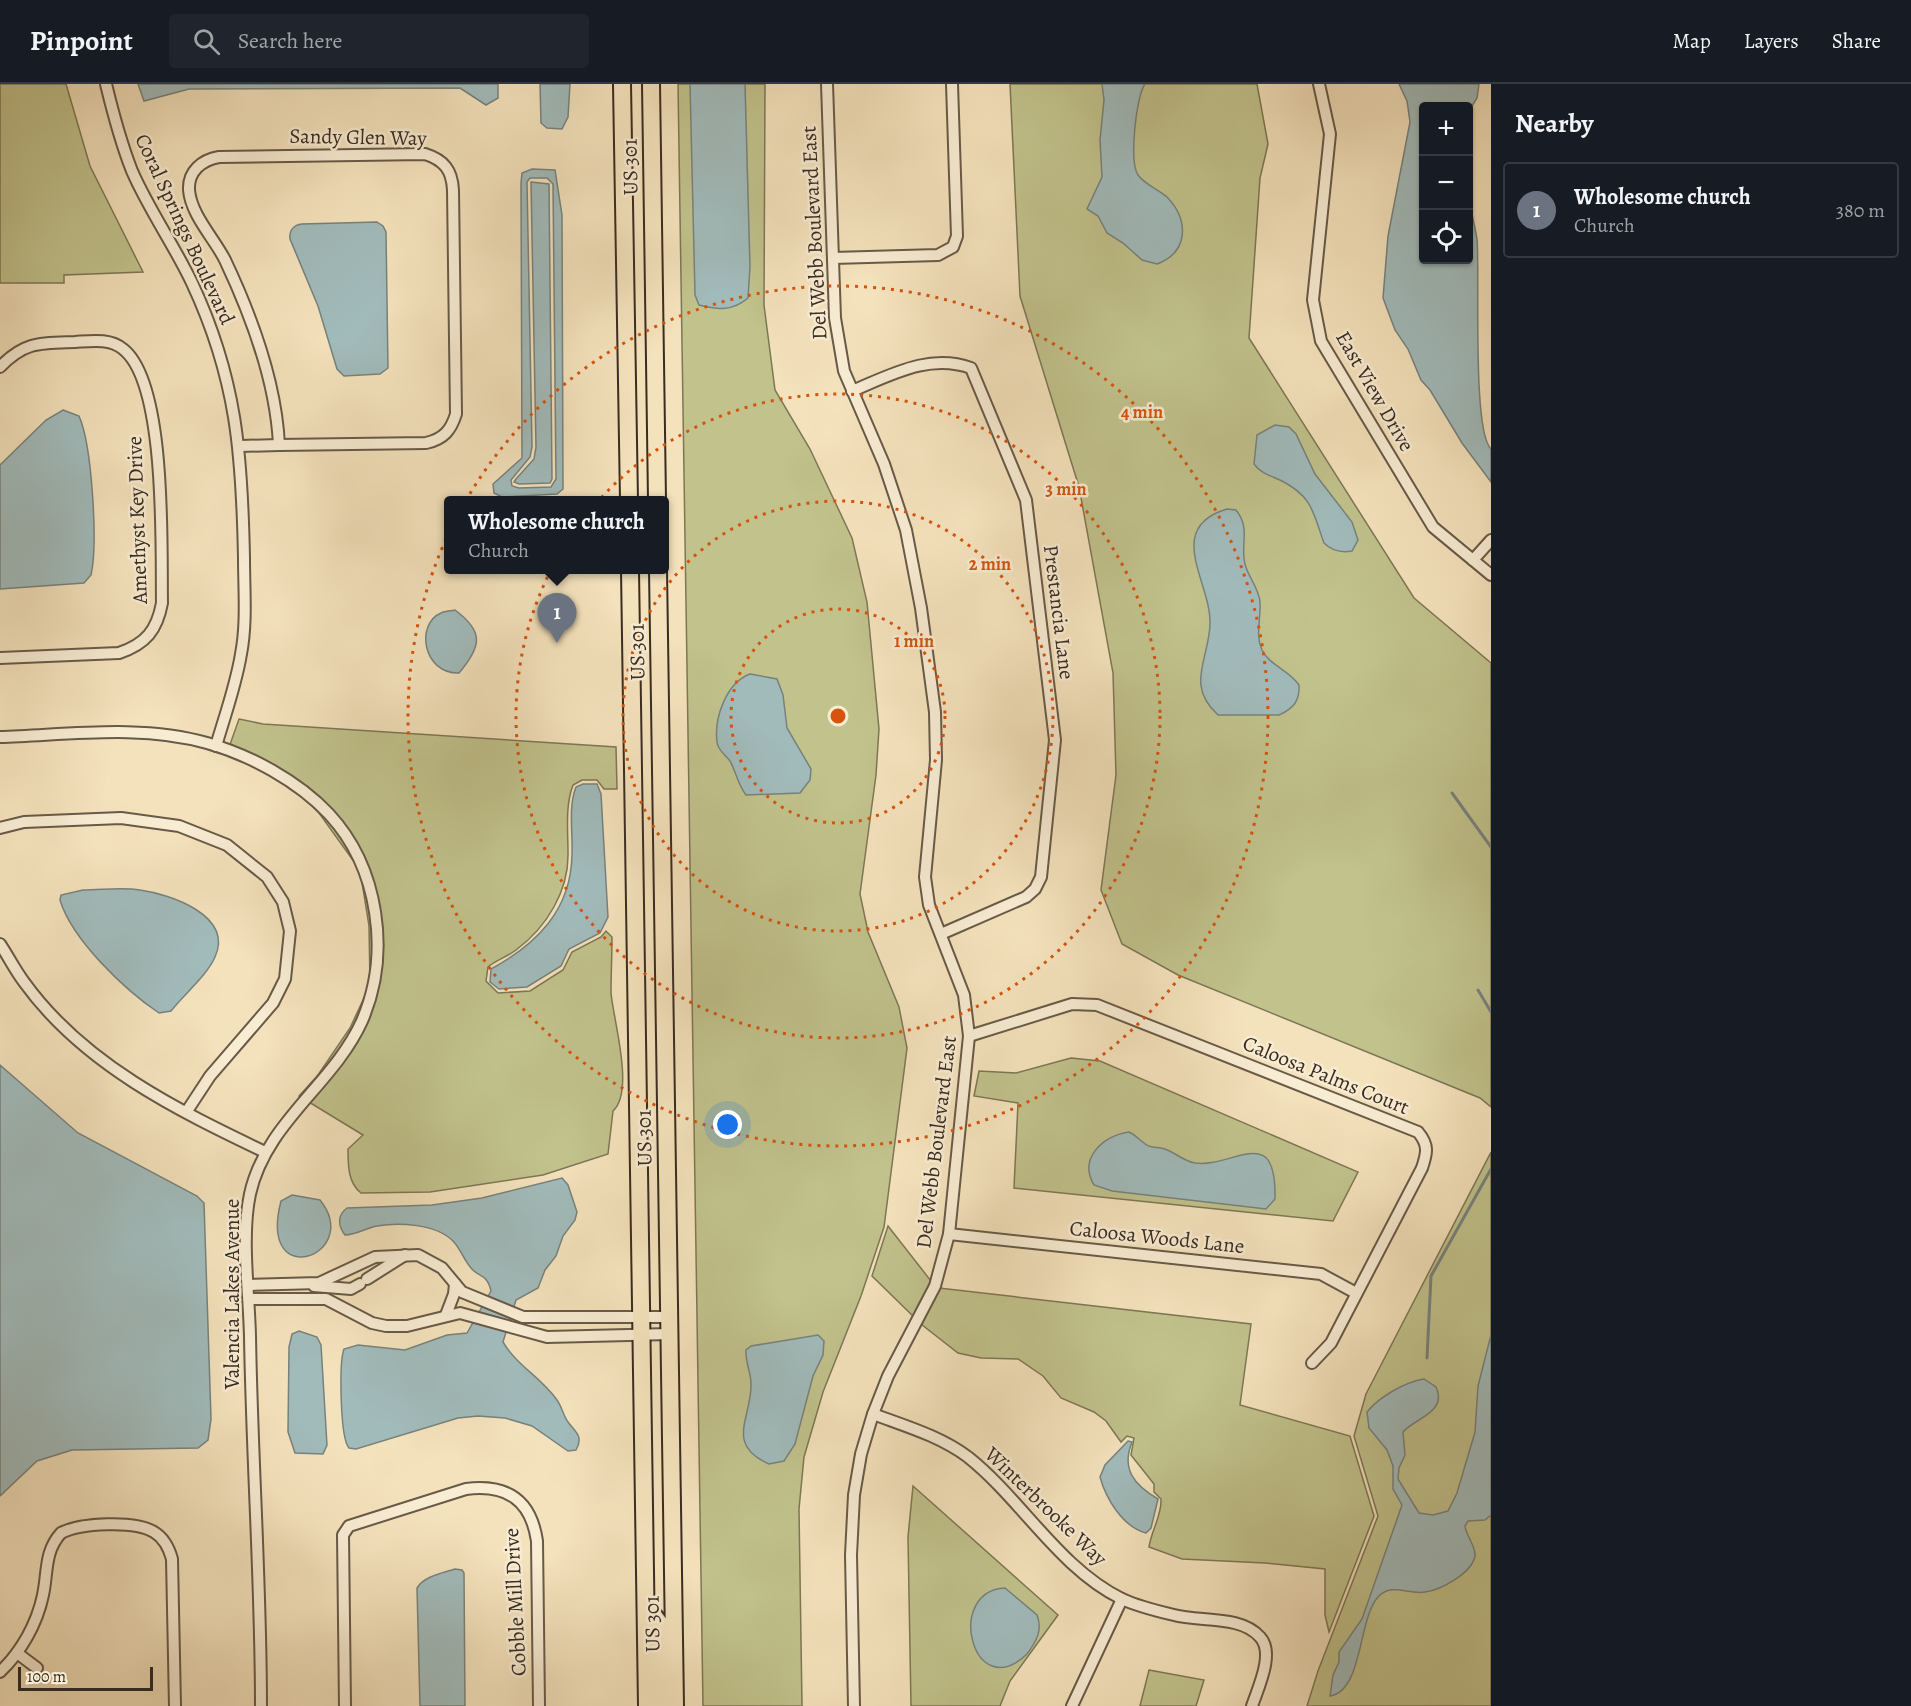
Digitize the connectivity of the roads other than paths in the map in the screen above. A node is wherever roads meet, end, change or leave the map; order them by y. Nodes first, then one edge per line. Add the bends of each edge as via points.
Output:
1 (105, 84) edge
2 (622, 84) edge
3 (651, 84) edge
4 (827, 84) edge
5 (952, 84) edge
6 (1319, 84) edge
7 (833, 258) junction
8 (0, 367) edge
9 (852, 391) junction
10 (279, 445) junction
11 (240, 446) junction
12 (629, 496) edge
13 (657, 496) edge
14 (1491, 540) edge
15 (1473, 560) junction
16 (630, 574) edge
17 (658, 574) edge
18 (1491, 575) edge
19 (0, 658) edge
20 (0, 737) edge
21 (216, 746) junction
22 (0, 828) edge
23 (941, 934) junction
24 (0, 944) edge
25 (969, 1036) junction
26 (187, 1112) junction
27 (265, 1152) junction
28 (950, 1234) junction
29 (405, 1255) junction
30 (298, 1284) junction
31 (455, 1284) junction
32 (248, 1285) junction
33 (1356, 1293) junction
34 (249, 1299) junction
35 (446, 1315) junction
36 (643, 1317) junction
37 (670, 1325) junction
38 (643, 1334) junction
39 (1312, 1363) dead end
40 (873, 1414) junction
41 (1122, 1599) junction
42 (646, 1605) junction
43 (17, 1653) junction
44 (38, 1668) dead end
45 (0, 1672) edge
46 (175, 1706) edge
47 (261, 1706) edge
48 (345, 1706) edge
49 (539, 1706) edge
50 (647, 1706) edge
51 (661, 1706) edge
52 (675, 1706) edge
53 (854, 1706) edge
54 (1072, 1706) edge
55 (1252, 1706) edge

1 - 11 street, Coral Springs Boulevard via 133,172 192,282 211,328 226,373
2 - 12 main road, US 301
3 - 13 main road, US 301 / US 301
4 - 7 street, Del Webb Boulevard East
5 - 7 street via 957,236 952,247 939,255
6 - 15 street, East View Drive via 1330,134 1313,300 1321,341 1433,527
7 - 9 street, Del Webb Boulevard East via 840,354
8 - 19 street, Amethyst Key Drive via 14,353 32,344 110,342 134,360 152,415 157,458 162,603 159,620 148,638 119,653
9 - 23 street, Del Webb Boulevard East via 884,464 906,530 921,608 935,712 936,760 925,877 929,906
9 - 23 street, Prestancia Lane via 914,365 957,363 971,368 1026,500 1055,740 1041,877 1026,897
10 - 10 street, Sandy Glen Way via 275,405 248,313 224,258 193,204 190,180 196,167 219,157 425,154 437,158 447,167 453,190 453,425 437,441 426,443
10 - 11 street, Sandy Glen Way
11 - 21 street, Coral Springs Boulevard via 242,652
14 - 15 street
15 - 18 street, East View Drive
16 - 36 main road, US 301
17 - 37 main road, US 301 / US 301
20 - 21 street, Valencia Lakes Avenue via 150,732
21 - 27 street, Valencia Lakes Avenue via 249,758 311,797 348,841 374,902 376,969 363,1019 329,1073 290,1115
22 - 26 street via 24,822 120,818 178,826 227,845 267,877 283,902 290,931 285,979 273,1002 210,1076
23 - 25 street, Del Webb Boulevard East via 964,995
24 - 26 street via 24,983 93,1054
25 - 28 street, Del Webb Boulevard East
25 - 33 street, Caloosa Palms Court via 1072,1004 1097,1005 1418,1132 1428,1151 1422,1168
26 - 27 street
27 - 32 street, Valencia Lakes Avenue via 250,1193
28 - 33 street, Caloosa Woods Lane via 1321,1274
28 - 40 street, Del Webb Boulevard East via 935,1286 888,1376
29 - 30 street via 375,1257 320,1282
29 - 30 street via 351,1289
29 - 31 street via 429,1259
30 - 32 street
31 - 35 street
31 - 36 street via 478,1301 523,1317
32 - 34 street, Valencia Lakes Avenue
33 - 39 street, Caloosa Palms Court via 1331,1343
34 - 35 street via 326,1299 372,1323 386,1326 407,1326
34 - 47 street, Valencia Lakes Avenue
35 - 38 street via 474,1316 547,1337
36 - 37 street
36 - 38 main road, US 301
37 - 38 street
37 - 52 main road, US 301 / US 301
38 - 42 main road, US 301
40 - 41 street, Winterbrooke Way via 930,1435 967,1456 1086,1577
40 - 53 street, Del Webb Boulevard East via 854,1495
41 - 54 street
41 - 55 street, Winterbrooke Way via 1174,1616 1252,1628 1263,1639 1267,1653
42 - 50 main road, US 301
42 - 51 main road via 660,1624
43 - 44 street
43 - 45 street
43 - 46 street via 38,1614 45,1589 46,1562 61,1533 86,1526 144,1527 165,1542 172,1559
48 - 49 street, Cobble Mill Drive via 343,1535 349,1526 483,1487 513,1497 526,1507 534,1522

